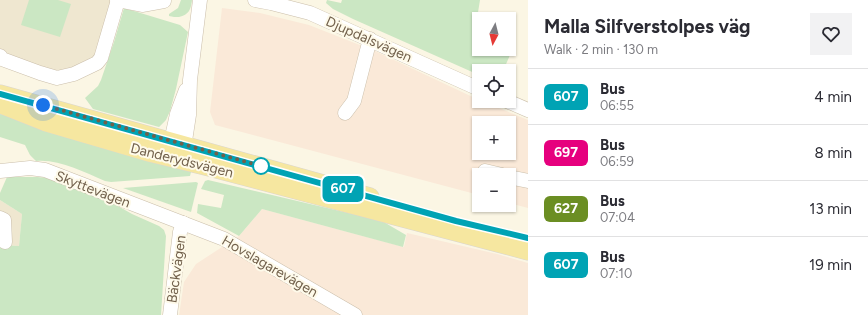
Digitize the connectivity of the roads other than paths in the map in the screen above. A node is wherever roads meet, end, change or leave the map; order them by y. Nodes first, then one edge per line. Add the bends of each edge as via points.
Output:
1 (118, 0) edge
2 (200, 0) edge
3 (255, 0) edge
4 (271, 1) edge
5 (164, 2) dead end
6 (370, 39) junction
7 (0, 56) edge
8 (472, 86) edge
9 (0, 94) edge
10 (0, 104) edge
11 (516, 105) edge
12 (528, 110) edge
13 (345, 113) dead end
14 (176, 151) junction
15 (0, 170) edge
16 (516, 178) edge
17 (528, 181) edge
18 (0, 218) edge
19 (183, 223) junction
20 (528, 238) edge
21 (5, 242) dead end
22 (528, 251) edge
23 (170, 315) edge
24 (355, 315) edge

1 - 5 street via 142,5
1 - 7 street via 101,58 91,66 57,78 2,59
2 - 14 street via 190,80 189,115
3 - 4 street, Djupdalsvägen
4 - 6 street, Djupdalsvägen via 310,13
6 - 8 street, Djupdalsvägen
6 - 13 street via 354,101
9 - 14 main road, Danderydsvägen
10 - 14 main road, Danderydsvägen via 45,122 151,153
11 - 12 street
14 - 20 main road, Danderydsvägen
14 - 22 main road, Danderydsvägen
15 - 19 street, Skyttevägen via 45,170
16 - 17 street
18 - 21 street via 4,220
19 - 23 street, Bäckvägen
19 - 24 street, Hovslagarevägen via 224,239

